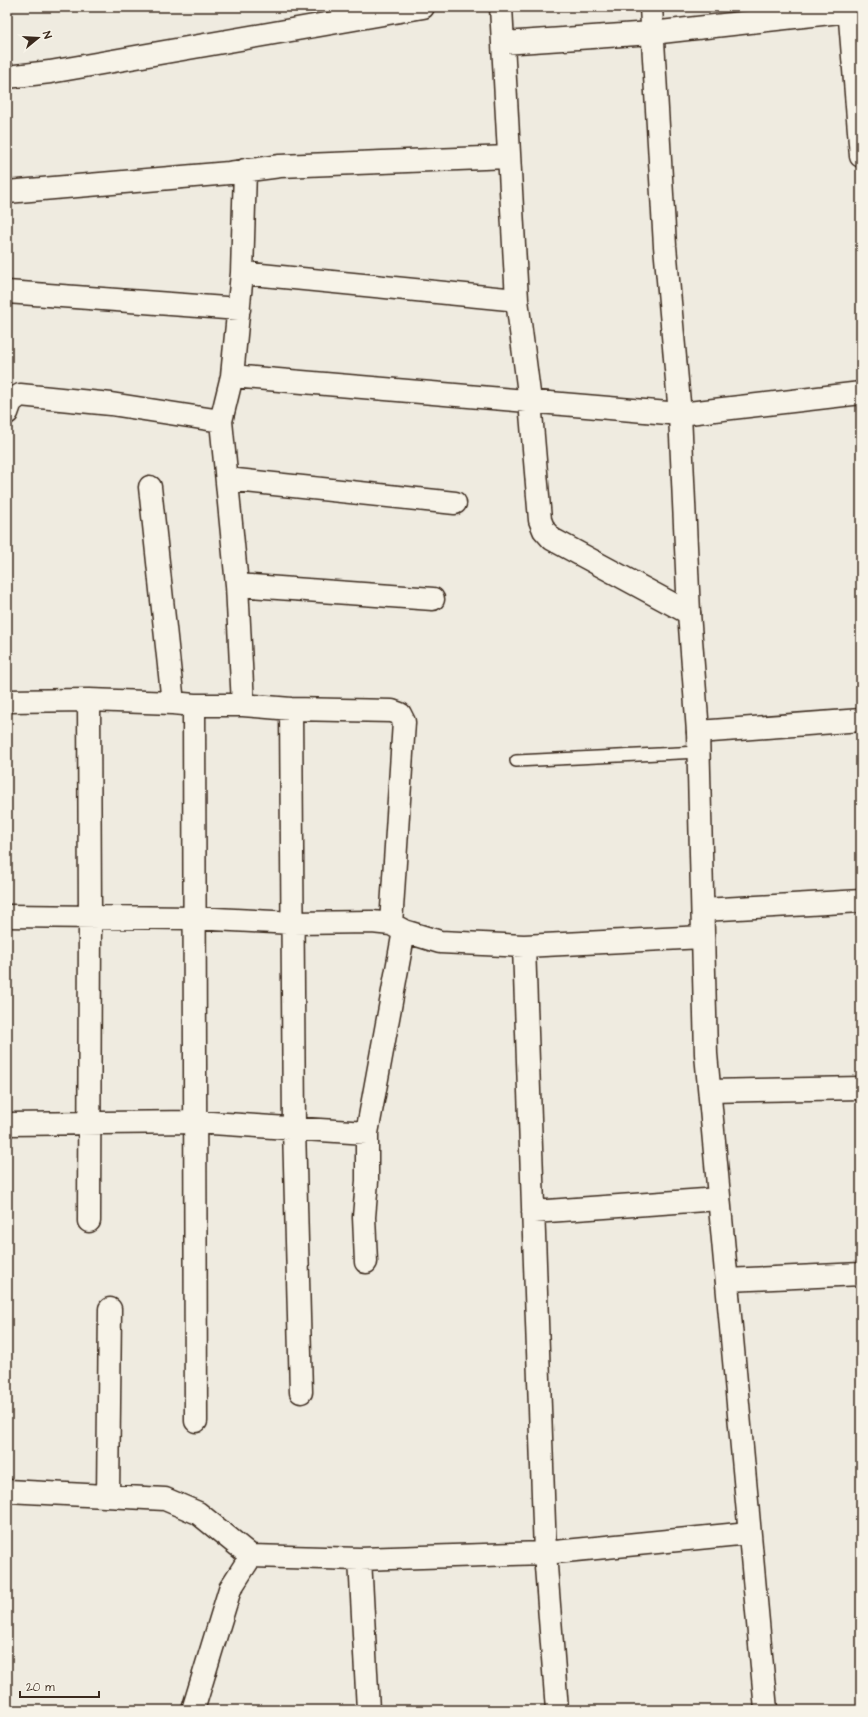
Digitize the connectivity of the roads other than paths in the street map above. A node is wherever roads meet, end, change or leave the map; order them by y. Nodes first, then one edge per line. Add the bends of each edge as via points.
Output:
1 (423, 7) edge
2 (501, 7) edge
3 (651, 7) edge
4 (849, 9) edge
5 (652, 33) junction
6 (503, 43) junction
7 (7, 77) edge
8 (861, 156) edge
9 (509, 157) junction
10 (244, 170) junction
11 (7, 192) edge
12 (242, 273) junction
13 (7, 292) edge
14 (517, 300) junction
15 (239, 309) junction
16 (232, 376) junction
17 (861, 394) edge
18 (530, 402) junction
19 (7, 413) edge
20 (680, 414) junction
21 (221, 421) junction
22 (227, 479) junction
23 (150, 488) dead end
24 (456, 503) dead end
25 (237, 585) junction
26 (433, 599) dead end
27 (689, 613) junction
28 (7, 700) edge
29 (89, 700) junction
30 (183, 704) junction
31 (243, 705) junction
32 (291, 709) junction
33 (861, 720) edge
34 (698, 742) junction
35 (516, 761) dead end
36 (861, 901) edge
37 (703, 910) junction
38 (7, 916) edge
39 (90, 916) junction
40 (194, 918) junction
41 (293, 923) junction
42 (398, 928) junction
43 (703, 937) junction
44 (524, 946) junction
45 (861, 1088) edge
46 (710, 1091) junction
47 (196, 1122) junction
48 (88, 1123) junction
49 (7, 1124) edge
50 (294, 1128) junction
51 (367, 1132) junction
52 (719, 1199) junction
53 (533, 1212) junction
54 (89, 1221) dead end
55 (366, 1262) dead end
56 (861, 1274) edge
57 (727, 1280) junction
58 (110, 1309) dead end
59 (301, 1392) dead end
60 (196, 1421) dead end
61 (7, 1491) edge
62 (108, 1496) junction
63 (749, 1533) junction
64 (545, 1553) junction
65 (252, 1556) junction
66 (360, 1559) junction
67 (193, 1710) edge
68 (368, 1710) edge
69 (557, 1710) edge
70 (766, 1710) edge

1 - 7 street via 50,72
2 - 6 street
3 - 5 street
4 - 5 street
4 - 8 street
5 - 6 street
5 - 20 street via 665,246
6 - 9 street
9 - 10 street via 280,166
9 - 14 street
10 - 11 street
10 - 12 street
12 - 14 street
12 - 15 street
13 - 15 street
14 - 18 street
15 - 16 street
16 - 18 street
16 - 21 street
17 - 20 street
18 - 20 street
18 - 27 street via 540,520 544,530 552,539
19 - 21 street via 11,402 20,395 111,404
20 - 27 street
21 - 22 street
22 - 24 street
22 - 25 street
23 - 30 street
25 - 26 street
25 - 31 street
27 - 34 street
28 - 29 street
29 - 30 street
29 - 39 street
30 - 31 street
30 - 40 street
31 - 32 street
32 - 41 street
32 - 42 street via 392,712 400,714 404,722
33 - 34 street
34 - 35 lane
34 - 37 street
36 - 37 street
37 - 43 street
38 - 39 street
39 - 40 street
39 - 48 street
40 - 41 street
40 - 47 street
41 - 42 street via 372,922
41 - 50 street
42 - 44 street via 440,942
42 - 51 street
43 - 44 street
43 - 46 street via 706,1054
44 - 53 street
45 - 46 street
46 - 52 street
47 - 48 street
47 - 50 street
47 - 60 street
48 - 49 street
48 - 54 street
50 - 51 street
50 - 59 street
51 - 55 street via 364,1217
52 - 53 street
52 - 57 street
53 - 64 street
56 - 57 street
57 - 63 street
58 - 62 street
61 - 62 street
62 - 65 street via 165,1499 198,1514
63 - 64 street
63 - 70 street
64 - 66 street
64 - 69 street
65 - 66 street
65 - 67 street via 230,1589
66 - 68 street

